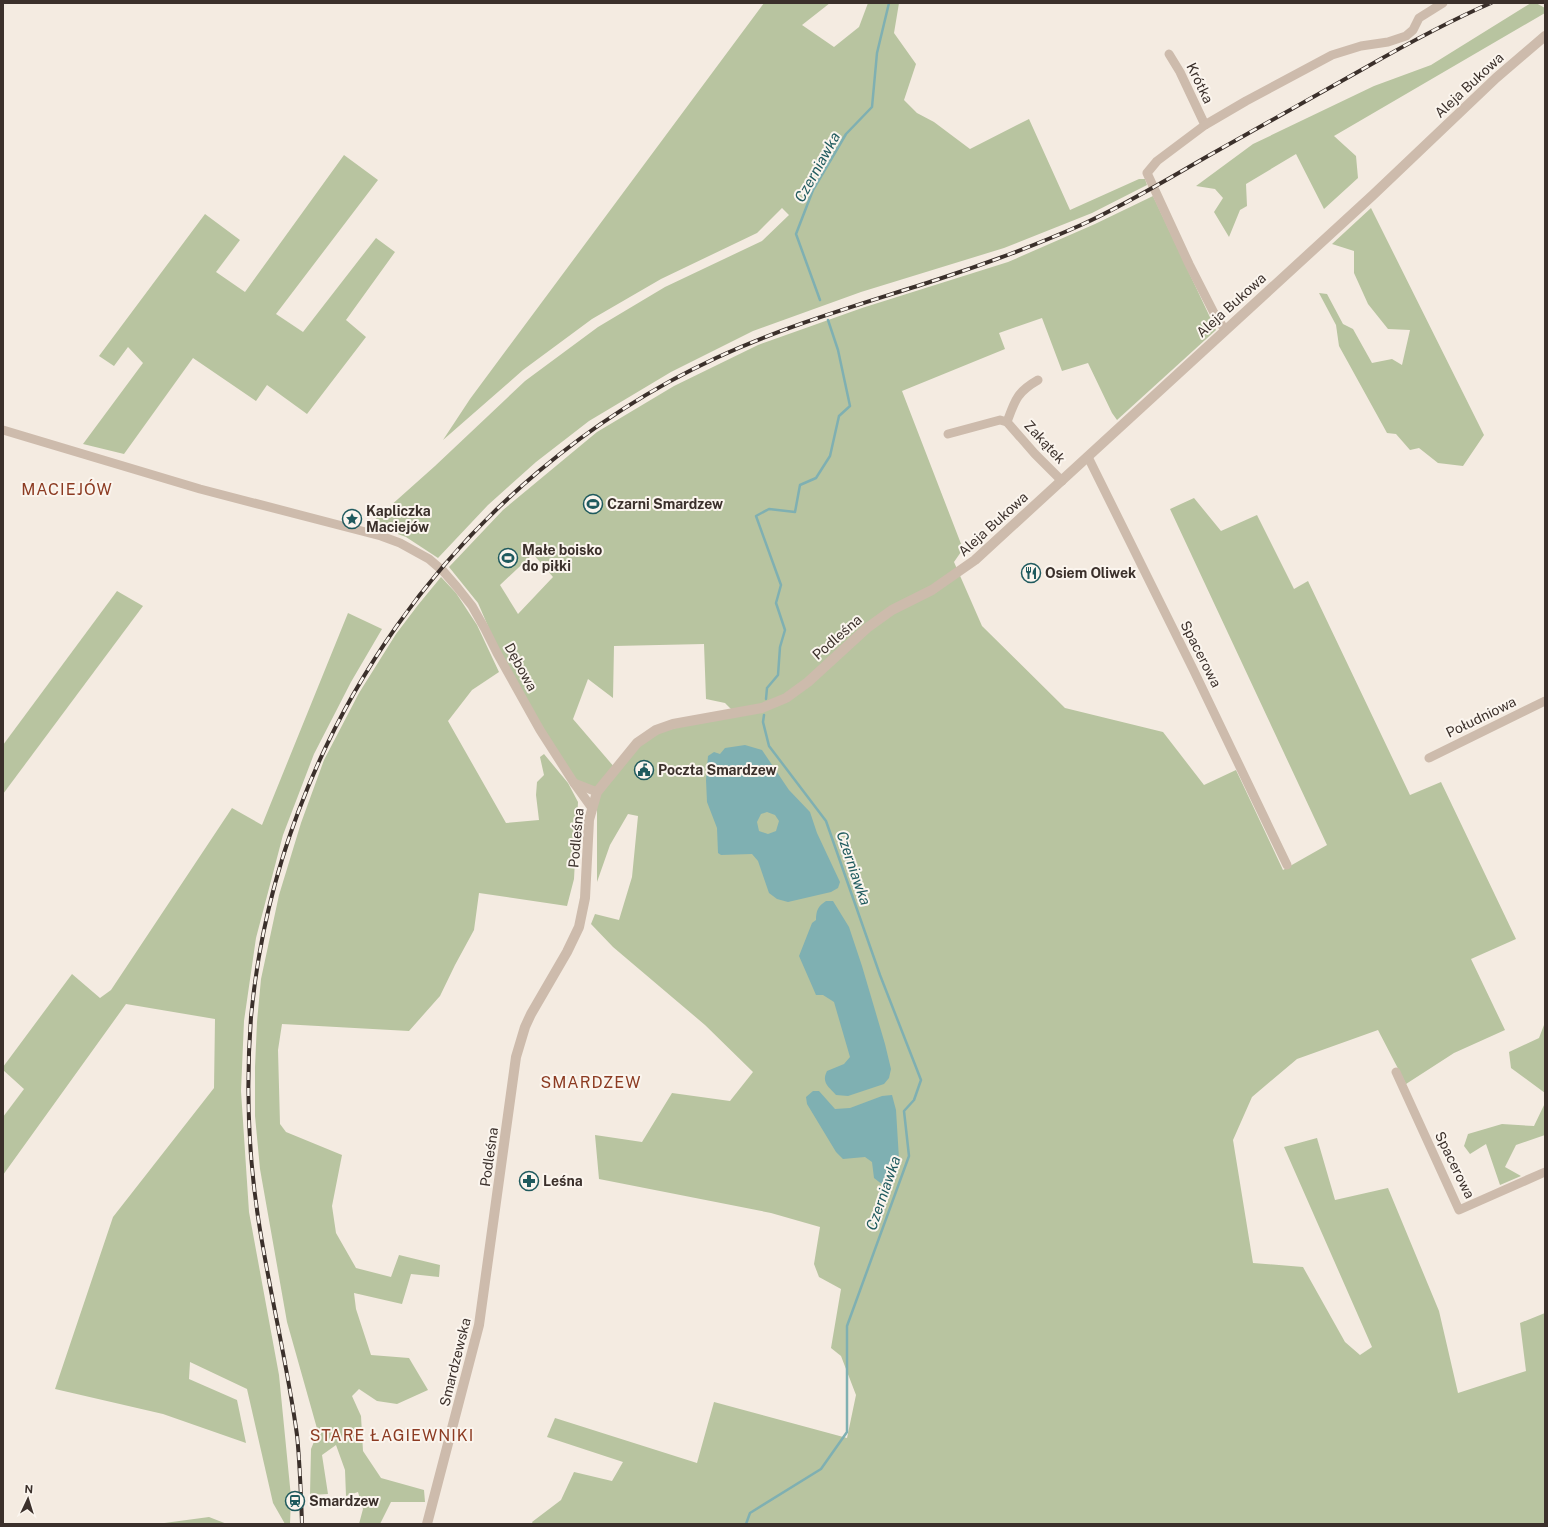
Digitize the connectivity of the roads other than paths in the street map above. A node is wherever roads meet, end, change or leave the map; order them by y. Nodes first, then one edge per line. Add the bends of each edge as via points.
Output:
1 (1442, 3) edge
2 (1545, 36) edge
3 (1169, 54) dead end
4 (1205, 126) junction
5 (1225, 330) junction
6 (1038, 380) dead end
7 (1007, 422) junction
8 (3, 430) edge
9 (948, 434) dead end
10 (1088, 457) junction
11 (1062, 481) junction
12 (932, 590) joint
13 (1545, 701) edge
14 (1429, 758) dead end
15 (574, 783) junction
16 (597, 792) junction
17 (592, 808) junction
18 (1287, 866) dead end
19 (1396, 1072) dead end
20 (1545, 1172) edge
21 (487, 1275) joint
22 (428, 1524) edge

1 - 4 street via 1419,18 1413,30 1406,36 1361,46 1324,58
2 - 5 street, Aleja Bukowa via 1496,78
3 - 4 street, Krótka
4 - 5 street via 1157,161 1147,173 1189,264
5 - 10 street, Aleja Bukowa
6 - 7 street, Zakątek via 1017,396
7 - 9 street, Zakątek via 1000,420
7 - 11 street, Zakątek
8 - 15 street, Dębowa via 200,489 381,536 414,549 440,568 472,606 540,730
10 - 11 street, Aleja Bukowa
10 - 18 street, Spacerowa via 1194,669
11 - 12 street, Aleja Bukowa via 975,560
12 - 16 street, Podleśna via 908,601 867,628 808,682 786,698 762,708 673,724 648,735 627,753
13 - 14 street, Południowa
15 - 16 street
15 - 17 street, Dębowa
16 - 17 street, Podleśna
17 - 21 street, Podleśna via 589,820 585,898 579,927 531,1014 516,1057
19 - 20 street, Spacerowa via 1459,1210
21 - 22 street, Smardzewska via 479,1326

